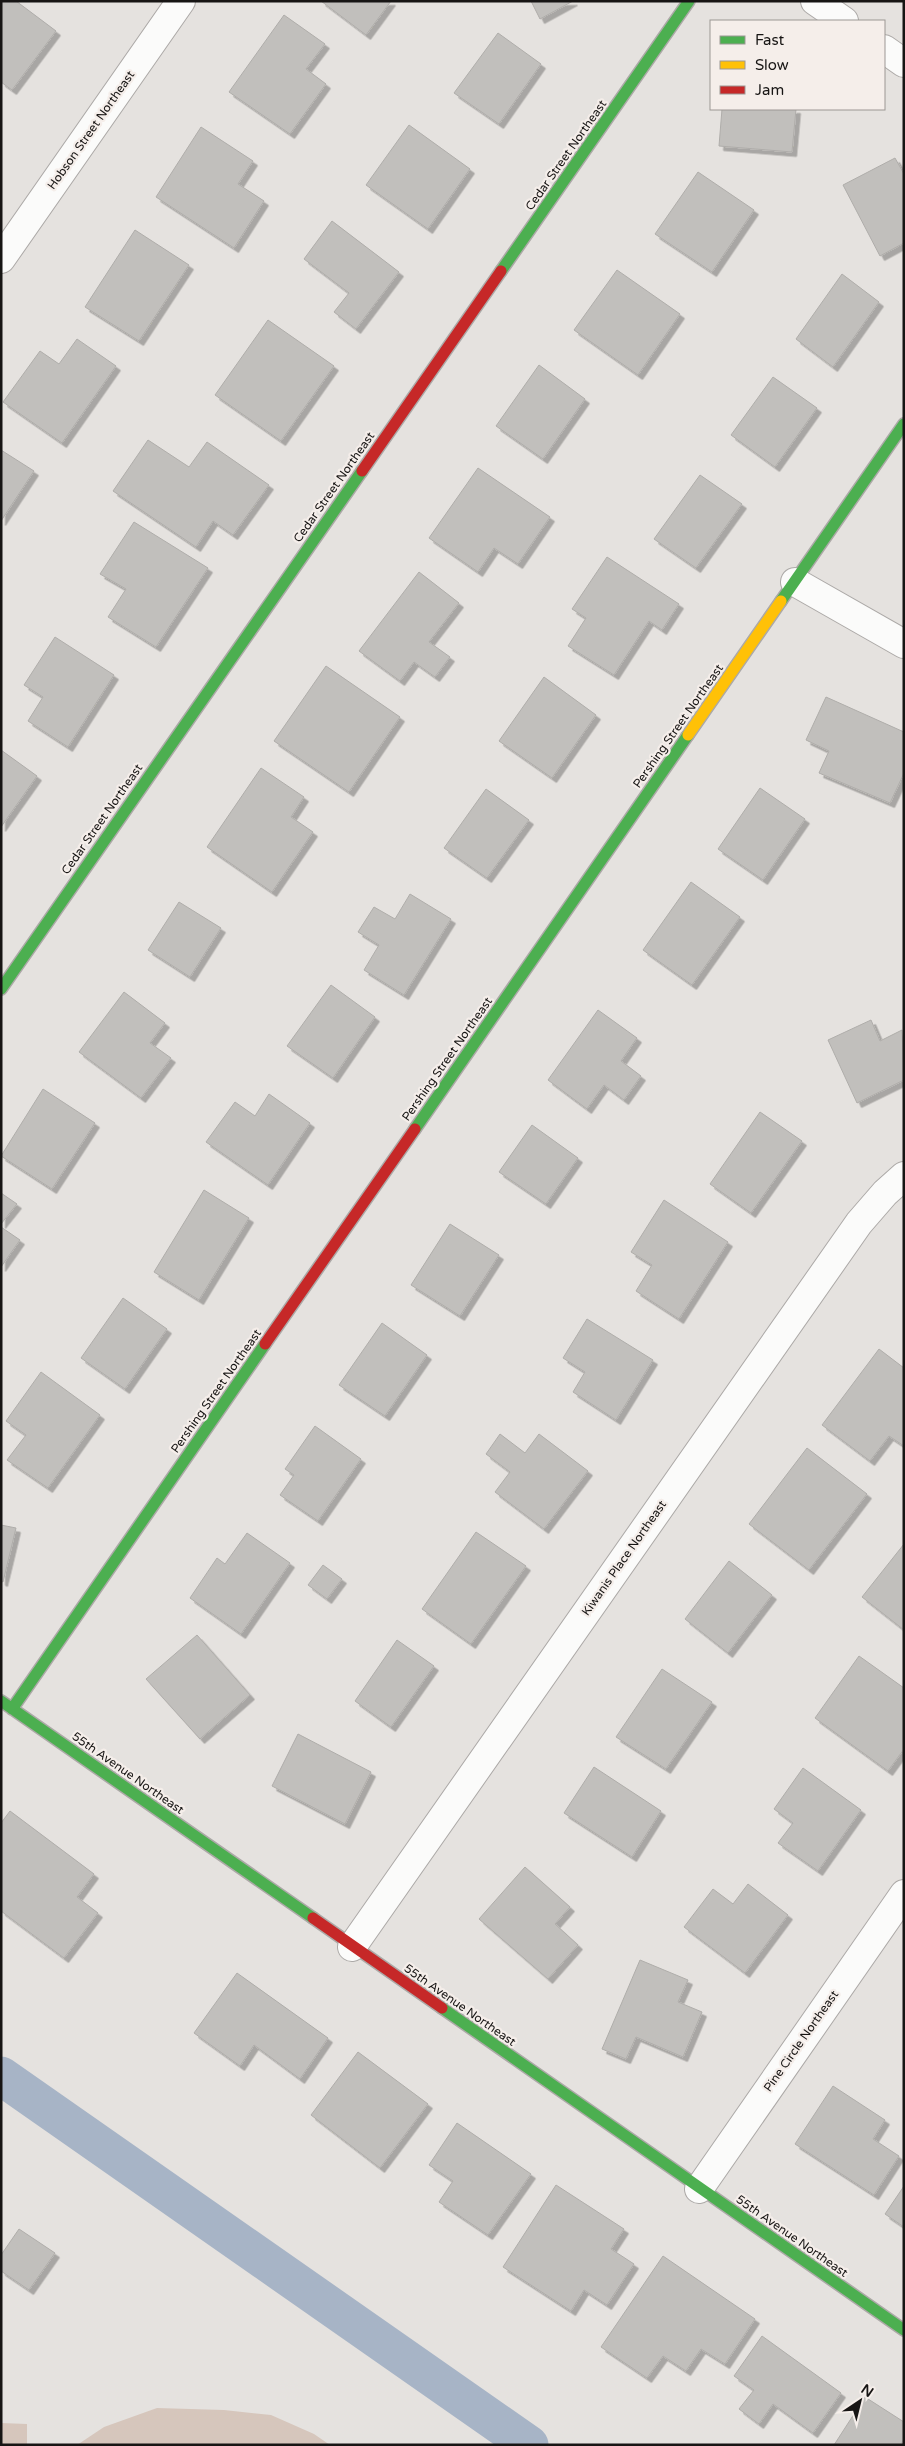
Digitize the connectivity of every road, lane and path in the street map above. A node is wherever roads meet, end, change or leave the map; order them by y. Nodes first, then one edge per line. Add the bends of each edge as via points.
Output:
1 (181, 1) edge
2 (689, 1) edge
3 (814, 1) edge
4 (842, 20) edge
5 (885, 50) edge
6 (904, 63) edge
7 (1, 259) edge
8 (904, 424) edge
9 (795, 582) junction
10 (904, 644) edge
11 (1, 989) edge
12 (904, 1176) edge
13 (1, 1701) edge
14 (12, 1709) junction
15 (904, 1894) edge
16 (352, 1946) junction
17 (699, 2189) junction
18 (904, 2330) edge

1 - 7 street, Hobson Street Northeast
2 - 11 street, Cedar Street Northeast
3 - 4 street
5 - 6 street
8 - 9 street, Pershing Street Northeast
9 - 10 street
9 - 14 street, Pershing Street Northeast
12 - 16 street, Kiwanis Place Northeast via 859,1223
13 - 14 street, 55th Avenue Northeast
14 - 16 street, 55th Avenue Northeast
15 - 17 street, Pine Circle Northeast
16 - 17 street, 55th Avenue Northeast
17 - 18 street, 55th Avenue Northeast

